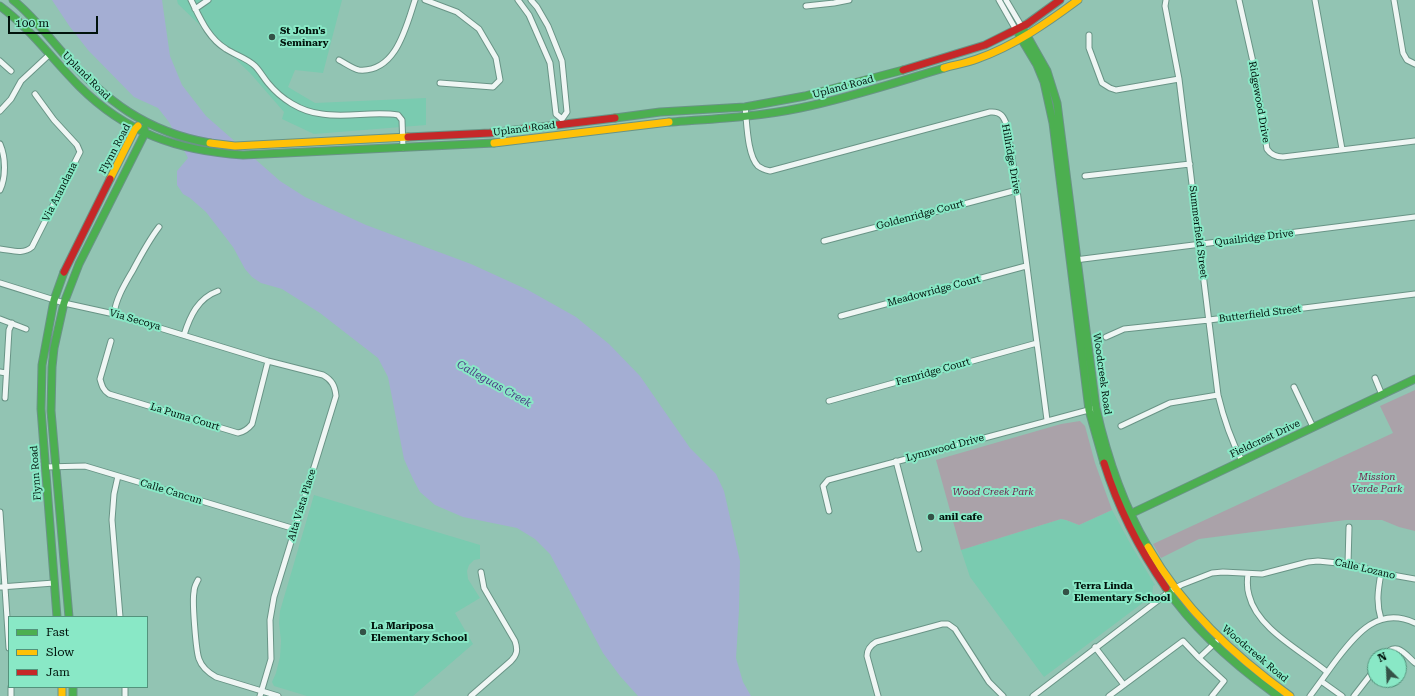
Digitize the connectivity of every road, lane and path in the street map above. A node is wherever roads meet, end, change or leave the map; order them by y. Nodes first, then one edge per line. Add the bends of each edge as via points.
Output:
1 (13, 0) edge
2 (191, 0) edge
3 (208, 0) edge
4 (415, 0) edge
5 (425, 0) edge
6 (518, 0) edge
7 (531, 0) edge
8 (849, 0) edge
9 (999, 0) edge
10 (1006, 0) edge
11 (1060, 0) edge
12 (1078, 0) edge
13 (1166, 0) edge
14 (1239, 0) edge
15 (1315, 0) edge
16 (1394, 0) edge
17 (0, 6) edge
18 (806, 6) dead end
19 (195, 9) junction
20 (1019, 28) junction
21 (1089, 35) dead end
22 (1024, 37) junction
23 (50, 54) junction
24 (339, 60) dead end
25 (0, 61) edge
26 (1415, 64) edge
27 (11, 71) dead end
28 (1179, 79) junction
29 (440, 83) dead end
30 (35, 94) dead end
31 (745, 106) junction
32 (0, 111) edge
33 (746, 117) junction
34 (143, 122) junction
35 (135, 129) junction
36 (144, 133) junction
37 (403, 138) junction
38 (1415, 141) edge
39 (0, 144) edge
40 (403, 148) junction
41 (1342, 149) junction
42 (1190, 164) junction
43 (1085, 176) dead end
44 (0, 190) edge
45 (1017, 190) junction
46 (1415, 217) edge
47 (159, 227) dead end
48 (824, 241) dead end
49 (1200, 245) junction
50 (0, 249) edge
51 (1074, 260) junction
52 (1026, 266) junction
53 (0, 283) edge
54 (218, 291) dead end
55 (1415, 294) edge
56 (54, 300) junction
57 (64, 303) junction
58 (114, 314) junction
59 (841, 316) dead end
60 (0, 319) edge
61 (1209, 320) junction
62 (12, 323) junction
63 (26, 329) dead end
64 (184, 335) junction
65 (1106, 337) dead end
66 (111, 341) dead end
67 (1037, 342) junction
68 (268, 361) junction
69 (0, 372) edge
70 (6, 373) junction
71 (1375, 378) dead end
72 (1415, 379) edge
73 (1294, 387) dead end
74 (1218, 395) junction
75 (1382, 395) junction
76 (5, 398) dead end
77 (829, 401) dead end
78 (1092, 409) junction
79 (1047, 420) junction
80 (1120, 426) dead end
81 (1313, 427) junction
82 (896, 461) junction
83 (1242, 461) junction
84 (55, 466) junction
85 (45, 467) junction
86 (118, 476) junction
87 (829, 511) dead end
88 (0, 512) edge
89 (1127, 516) junction
90 (1349, 526) dead end
91 (295, 529) junction
92 (919, 549) dead end
93 (1348, 564) junction
94 (481, 572) dead end
95 (1248, 574) junction
96 (1381, 574) junction
97 (1415, 579) edge
98 (198, 580) dead end
99 (54, 583) junction
100 (2, 587) edge
101 (1172, 590) junction
102 (57, 616) edge
103 (69, 616) edge
104 (120, 616) edge
105 (1380, 619) junction
106 (1415, 623) edge
107 (8, 639) edge
108 (1216, 641) junction
109 (1095, 647) junction
110 (1407, 656) edge
111 (1199, 658) junction
112 (1415, 664) edge
113 (1328, 672) junction
114 (1367, 679) edge
115 (1321, 680) junction
116 (1124, 685) junction
117 (261, 694) edge
118 (278, 696) edge
119 (470, 696) edge
120 (878, 696) edge
121 (1003, 696) edge
122 (1033, 696) edge
123 (1109, 696) edge
124 (1212, 696) edge
125 (1278, 696) edge
126 (1290, 696) edge
127 (1310, 696) edge
128 (1342, 696) edge
129 (1354, 696) edge

1 - 34 main road, Upland Road via 98,88
2 - 19 street
3 - 19 street
4 - 24 street via 399,44 386,62 372,69 358,70
5 - 29 street via 457,12 479,30 496,58 500,80 493,87
6 - 7 street via 529,15 550,63 556,114 562,119 567,112 562,61 548,26
8 - 18 street
9 - 20 street, Woodcreek Road
10 - 20 street, Woodcreek Road
11 - 20 main road, Upland Road
12 - 22 main road, Upland Road via 1051,21
13 - 28 street, Summerfield Street
14 - 41 street, Ridgewood Drive via 1269,152 1278,157
15 - 41 street
16 - 26 street via 1403,54 1407,60
17 - 23 main road, Upland Road via 26,28
19 - 37 street via 218,44 254,65 275,91 286,100 310,112 322,114 398,115 402,120
20 - 22 main road, Woodcreek Road
20 - 31 main road, Upland Road via 985,44 920,65 805,96
21 - 28 street via 1089,48 1100,78 1110,88 1116,90
22 - 33 main road, Upland Road via 977,59 936,71 800,108
22 - 51 main road, Woodcreek Road via 1048,94
23 - 32 street via 21,81 11,99
23 - 35 main road, Upland Road via 96,102
25 - 27 street
28 - 42 street, Summerfield Street
30 - 50 street, Via Arandana via 80,152 32,248 25,252
31 - 33 street, Hillridge Drive
31 - 37 main road, Upland Road via 660,112 519,130
33 - 40 main road, Upland Road via 653,123 502,143
33 - 45 street, Hillridge Drive via 754,161 763,170 770,171 990,112 998,113 1004,118 1007,126
34 - 35 main road, Flynn Road
34 - 36 main road, Flynn Road
34 - 37 main road, Upland Road via 169,134 210,144 254,146
35 - 36 main road, Upland Road
35 - 56 main road, Flynn Road via 68,263
36 - 40 main road, Upland Road via 174,145 215,154 261,155
36 - 57 main road, Flynn Road via 79,264
37 - 40 street
38 - 41 street, Ridgewood Drive
39 - 44 street via 4,160
42 - 43 street
42 - 49 street, Summerfield Street
45 - 48 street, Goldenridge Court
45 - 52 street, Hillridge Drive
46 - 49 street, Quailridge Drive
47 - 58 street via 150,238 123,288 115,304
49 - 51 street, Quailridge Drive
49 - 61 street, Summerfield Street
51 - 78 main road, Woodcreek Road
52 - 59 street, Meadowridge Court
52 - 67 street, Hillridge Drive
53 - 56 street, Via Secoya
54 - 64 street via 201,301
55 - 61 street, Butterfield Street
56 - 57 street, Via Secoya
56 - 85 main road, Flynn Road via 42,365
57 - 58 street, Via Secoya
57 - 84 main road, Flynn Road via 52,367 51,411
58 - 64 street, Via Secoya
60 - 62 street
61 - 65 street, Butterfield Street via 1124,329
61 - 74 street, Summerfield Street
62 - 63 street
62 - 70 street via 9,330
64 - 68 street, Via Secoya
66 - 68 street, La Puma Court via 100,379 104,391 238,433 248,429 252,424
67 - 77 street, Fernridge Court
67 - 79 street, Hillridge Drive
68 - 91 street, Alta Vista Place via 323,375 330,380 335,389 336,396
69 - 70 street
70 - 76 street
71 - 75 street
72 - 75 main road, Fieldcrest Drive
73 - 81 street
74 - 80 street via 1170,403
74 - 83 street, Summerfield Street via 1230,438
75 - 81 main road, Fieldcrest Drive
78 - 79 street, Lynnwood Drive
78 - 89 main road, Woodcreek Road via 1100,455
79 - 82 street, Lynnwood Drive
81 - 83 main road, Fieldcrest Drive
82 - 87 street, Lynnwood Drive via 828,480 823,490
82 - 92 street
83 - 89 main road, Fieldcrest Drive
84 - 85 street, Calle Cancun
84 - 86 street, Calle Cancun via 85,466
84 - 103 main road, Flynn Road
85 - 99 main road, Flynn Road
86 - 91 street, Calle Cancun
86 - 104 street via 112,520
88 - 100 street
89 - 101 main road, Woodcreek Road via 1144,556
90 - 93 street
91 - 117 street, Alta Vista Place via 272,606 271,659
93 - 95 street, Calle Lozano via 1329,561 1308,562 1266,573
93 - 96 street, Calle Lozano
94 - 119 street via 484,588 514,641 517,652 511,661
95 - 101 street, Calle Lozano via 1212,573
95 - 113 street via 1248,595 1254,610 1263,621
96 - 97 street, Calle Lozano
96 - 105 street via 1377,608
98 - 117 street via 193,597 197,653 202,665 211,674
99 - 100 street
99 - 102 main road, Flynn Road
100 - 107 street
101 - 108 main road, Woodcreek Road via 1197,627
101 - 109 street, Calle Lozano
105 - 106 street via 1409,620
105 - 113 street via 1368,625 1352,639
108 - 111 street
108 - 125 main road, Woodcreek Road via 1242,669
108 - 126 main road, Woodcreek Road
109 - 116 street
109 - 122 street, Calle Lozano
110 - 112 street
111 - 116 street via 1183,641
111 - 124 street via 1224,681
113 - 115 street
114 - 129 street
115 - 127 street
115 - 128 street
116 - 123 street
117 - 118 street
120 - 121 street via 867,652 872,644 948,624 954,629 989,682

